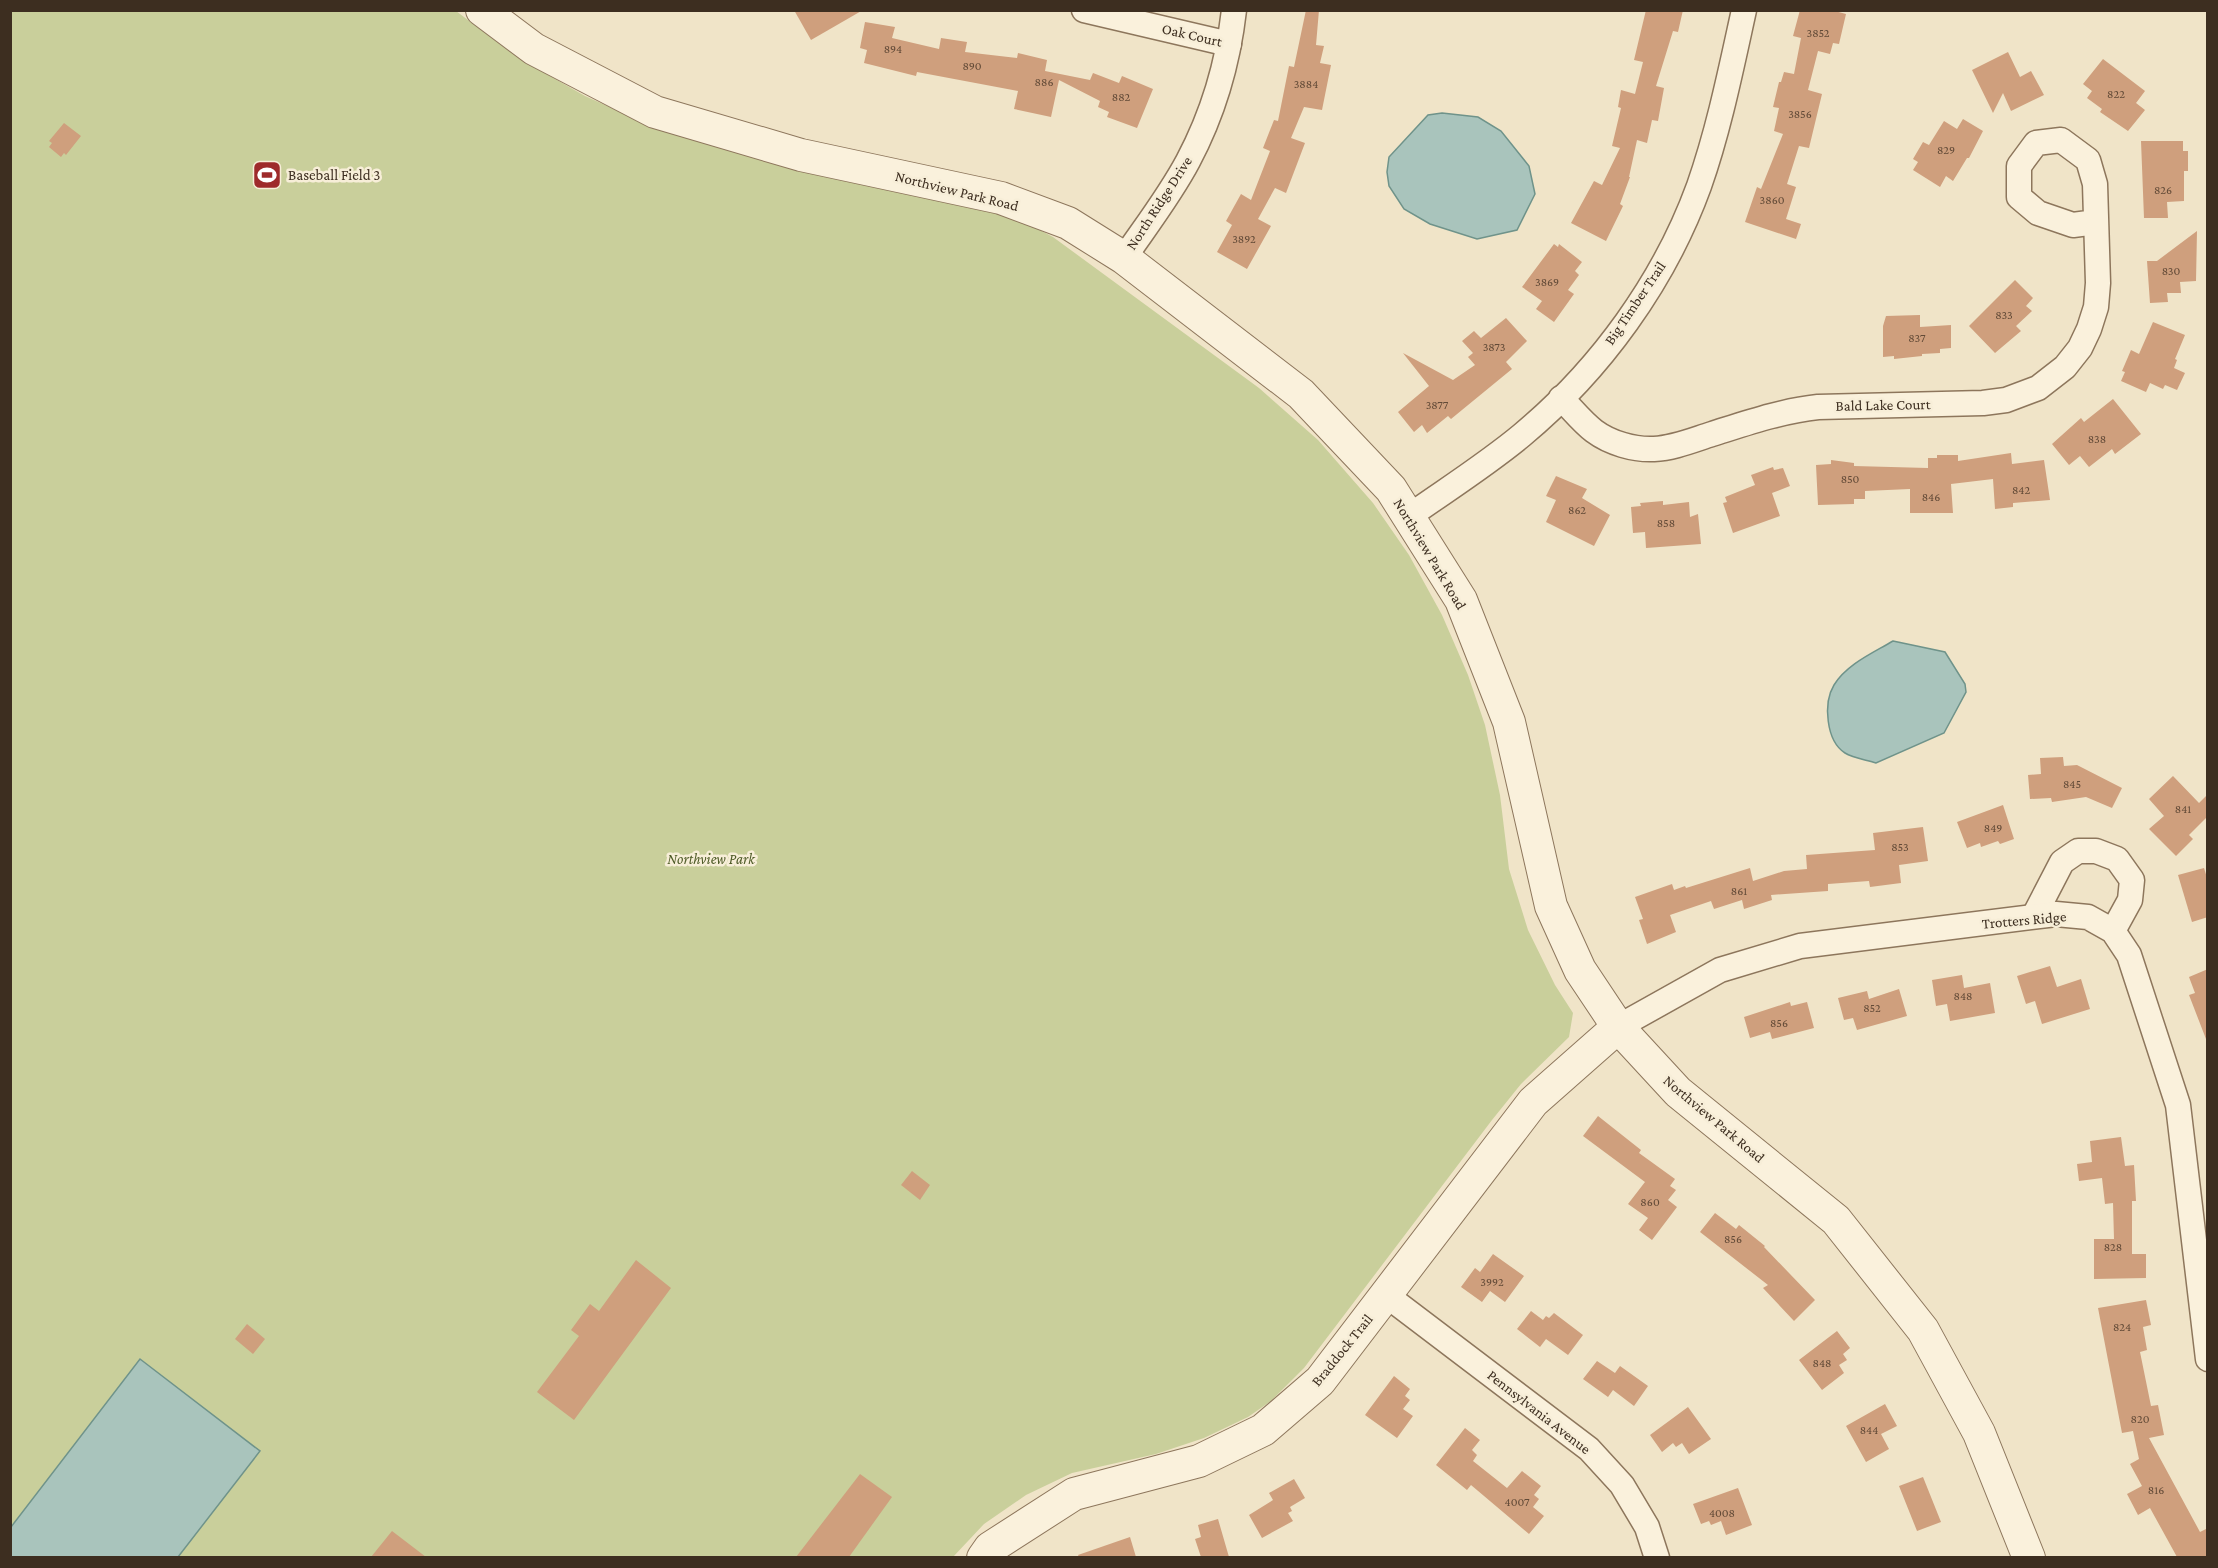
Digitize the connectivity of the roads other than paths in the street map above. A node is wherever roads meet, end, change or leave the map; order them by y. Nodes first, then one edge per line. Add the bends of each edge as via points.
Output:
1 (482, 10) edge
2 (1084, 10) edge
3 (1234, 10) edge
4 (1744, 10) edge
5 (1229, 44) junction
6 (2096, 222) dead end
7 (1124, 258) junction
8 (1561, 399) junction
9 (1408, 517) junction
10 (2034, 916) junction
11 (2113, 931) junction
12 (1618, 1028) junction
13 (1386, 1295) junction
14 (2207, 1356) edge
15 (983, 1557) edge
16 (1657, 1557) edge
17 (2029, 1557) edge

1 - 7 street, Northview Park Road via 534,49 655,112 801,155 1001,198 1068,223
2 - 5 street, Oak Court
3 - 5 street, North Ridge Drive
4 - 8 street, Big Timber Trail via 1711,148 1681,227 1635,309
5 - 7 street, North Ridge Drive via 1211,110 1188,162
6 - 8 street, Bald Lake Court via 2097,295 2090,329 2076,353 2056,375 2017,397 1983,403 1798,409 1654,449 1629,447 1605,437
7 - 9 street, Northview Park Road via 1301,394 1391,489
8 - 9 street, Big Timber Trail via 1502,451
9 - 12 street, Northview Park Road via 1461,600 1509,722 1551,906 1580,970
10 - 11 street, Trotters Ridge via 2088,917
10 - 11 street via 2062,862 2078,851 2096,851 2117,859 2132,880 2130,900
10 - 12 street, Trotters Ridge via 1800,946 1720,970
11 - 14 street, Trotters Ridge via 2129,955 2178,1105
12 - 13 street, Braddock Trail via 1533,1102
12 - 17 street, Northview Park Road via 1678,1092 1836,1220 1923,1330 1979,1433
13 - 15 street, Braddock Trail via 1320,1381 1263,1430 1200,1461 1074,1494 990,1548
13 - 16 street, Pennsylvania Avenue via 1589,1449 1622,1485 1647,1527

